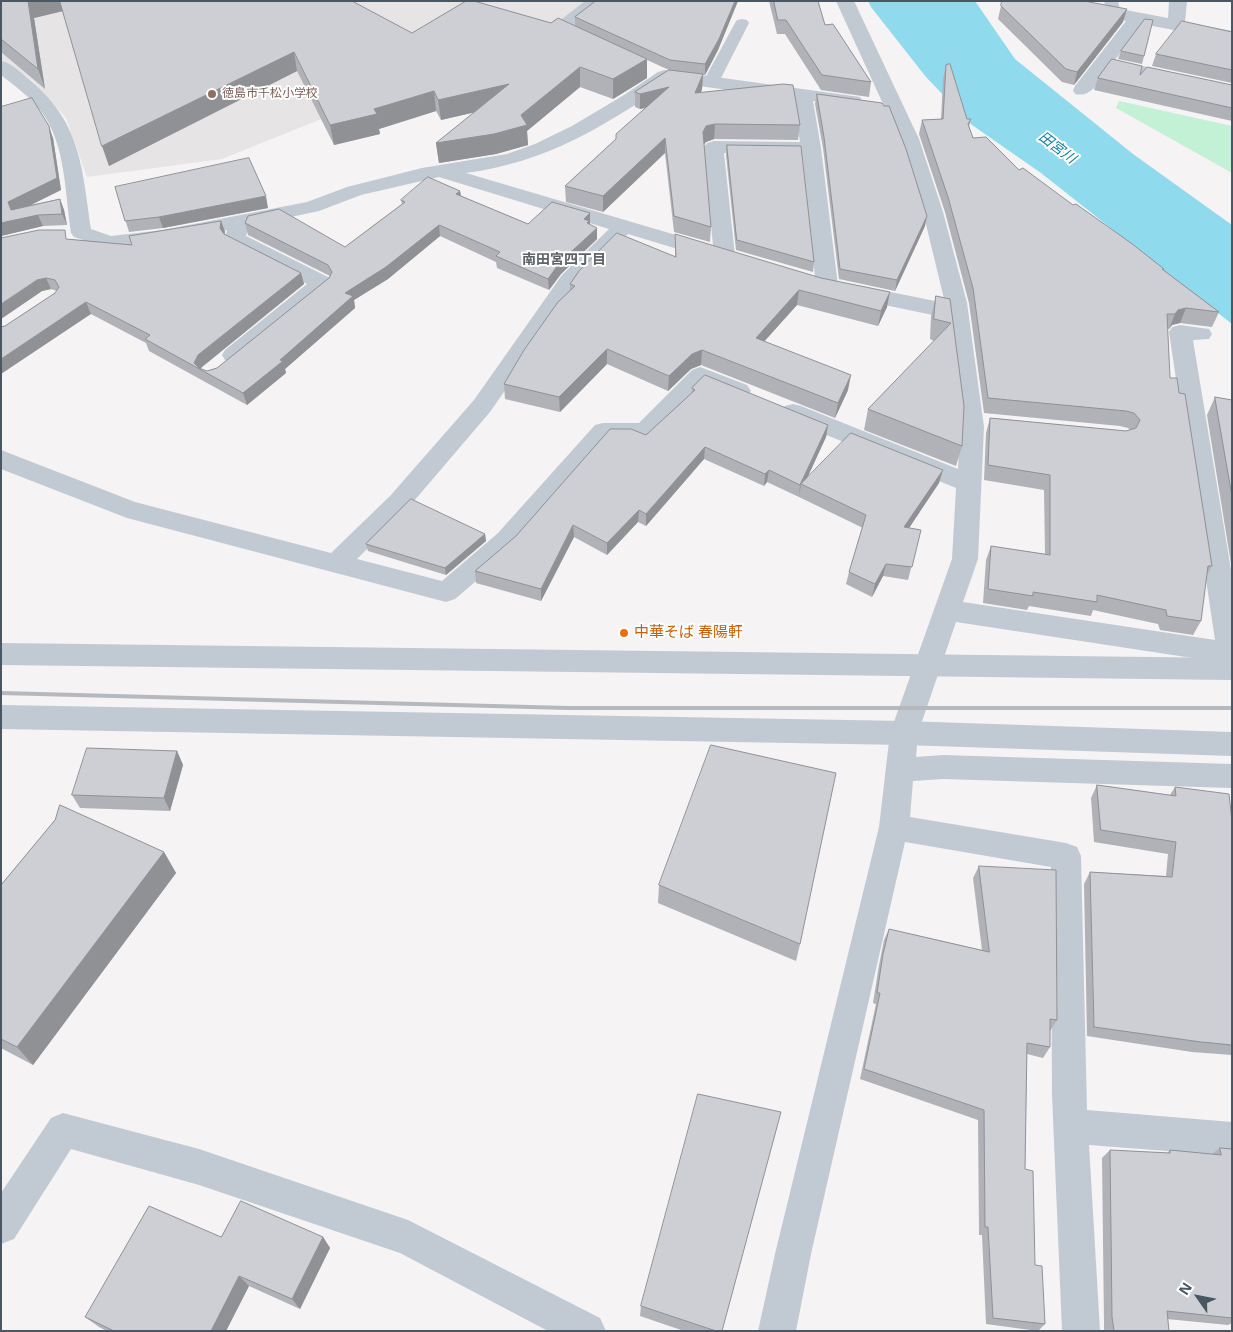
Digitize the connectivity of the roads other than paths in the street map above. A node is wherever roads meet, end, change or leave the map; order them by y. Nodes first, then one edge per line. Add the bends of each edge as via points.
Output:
1 (596, 1) edge
2 (845, 1) edge
3 (1049, 1) edge
4 (1178, 1) edge
5 (1112, 7) edge
6 (1138, 18) junction
7 (742, 23) dead end
8 (1176, 25) junction
9 (1232, 36) edge
10 (604, 49) edge
11 (1104, 63) junction
12 (1, 66) edge
13 (711, 82) junction
14 (1082, 90) dead end
15 (1232, 90) edge
16 (802, 94) junction
17 (878, 105) junction
18 (811, 148) junction
19 (440, 171) junction
20 (240, 220) junction
21 (625, 225) junction
22 (957, 313) junction
23 (1201, 334) dead end
24 (218, 367) edge
25 (1191, 403) junction
26 (1216, 406) edge
27 (1, 459) edge
28 (969, 483) junction
29 (336, 564) junction
30 (948, 610) junction
31 (1, 654) edge
32 (1231, 658) edge
33 (930, 665) junction
34 (1, 717) edge
35 (904, 733) junction
36 (1232, 744) edge
37 (901, 770) junction
38 (1232, 776) edge
39 (894, 827) junction
40 (1071, 1126) junction
41 (1232, 1139) edge
42 (1, 1226) edge
43 (587, 1331) edge
44 (777, 1331) edge
45 (1081, 1331) edge

1 - 10 street via 560,29
2 - 17 street
3 - 5 street
4 - 8 street
5 - 6 street
6 - 8 street
6 - 11 street
7 - 13 lane
8 - 9 street
11 - 14 street
11 - 15 street
12 - 20 street via 50,111 68,148 72,233 110,243
13 - 16 street
13 - 19 street via 657,73 622,106 572,135 520,156
16 - 17 street
16 - 18 street
17 - 22 street via 909,140 933,212
18 - 21 street via 714,146 733,259
18 - 22 street via 818,283
19 - 20 street via 354,191 312,207
19 - 21 street via 497,191
20 - 24 street via 235,239 322,283
21 - 29 street via 570,280 482,406 399,502
22 - 28 street via 981,423
23 - 25 street via 1180,332
25 - 26 street
25 - 32 street
27 - 29 street via 126,509
28 - 29 street via 700,375 645,431 603,431 507,540 446,592
28 - 30 street via 965,558
30 - 32 street
30 - 33 street
31 - 33 street
32 - 33 street
33 - 35 street
34 - 35 street
35 - 36 street
35 - 37 street
37 - 38 street via 943,767
37 - 39 street
39 - 40 street via 1066,856
39 - 44 street
40 - 41 street
40 - 45 street
42 - 43 street via 63,1130 199,1167 408,1238

